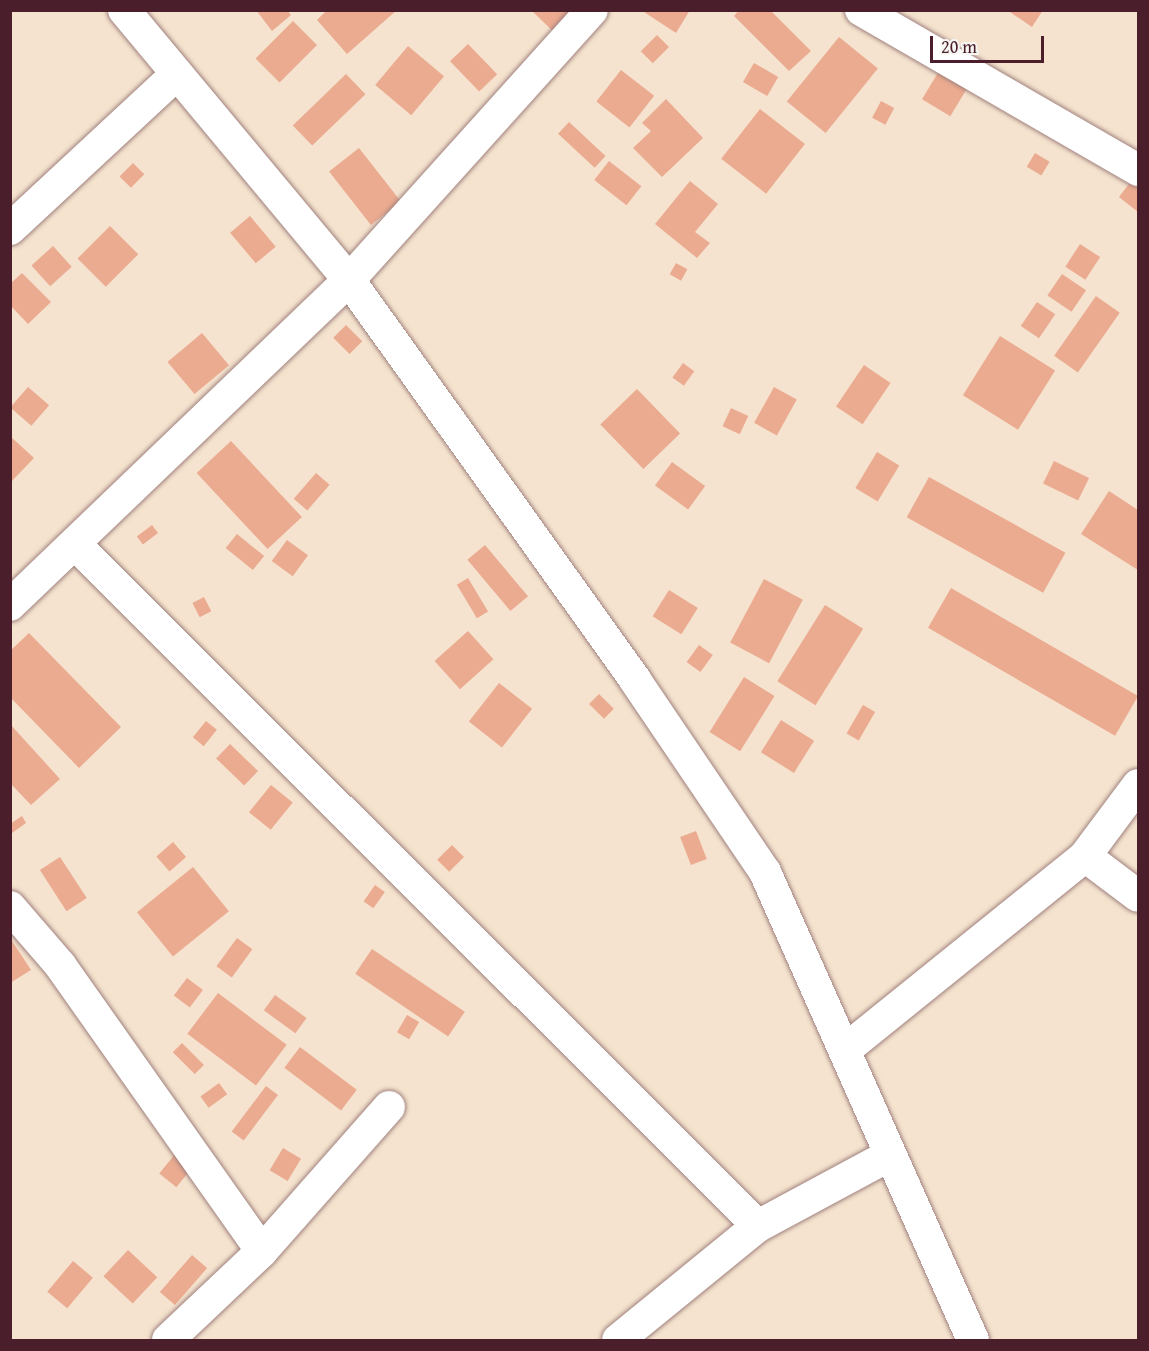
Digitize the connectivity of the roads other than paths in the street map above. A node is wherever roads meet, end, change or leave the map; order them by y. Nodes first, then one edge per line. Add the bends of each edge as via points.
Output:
1 (592, 10) edge
2 (861, 10) edge
3 (127, 12) edge
4 (904, 21) edge
5 (177, 74) junction
6 (1138, 170) edge
7 (10, 229) edge
8 (350, 280) junction
9 (75, 544) junction
10 (10, 605) edge
11 (1138, 785) edge
12 (1084, 856) junction
13 (1138, 896) edge
14 (10, 907) edge
15 (844, 1050) junction
16 (389, 1107) dead end
17 (890, 1155) junction
18 (758, 1226) junction
19 (262, 1251) junction
20 (168, 1341) edge
21 (618, 1341) edge
22 (973, 1341) edge

1 - 8 street
2 - 4 street
3 - 5 street
4 - 6 street
5 - 7 street
5 - 8 street
8 - 9 street
8 - 15 street via 635,680 765,872
9 - 10 street
9 - 18 street
11 - 12 street
12 - 13 street
12 - 15 street
14 - 19 street via 60,965
15 - 17 street
16 - 19 street
17 - 18 street
17 - 22 street
18 - 21 street
19 - 20 street

